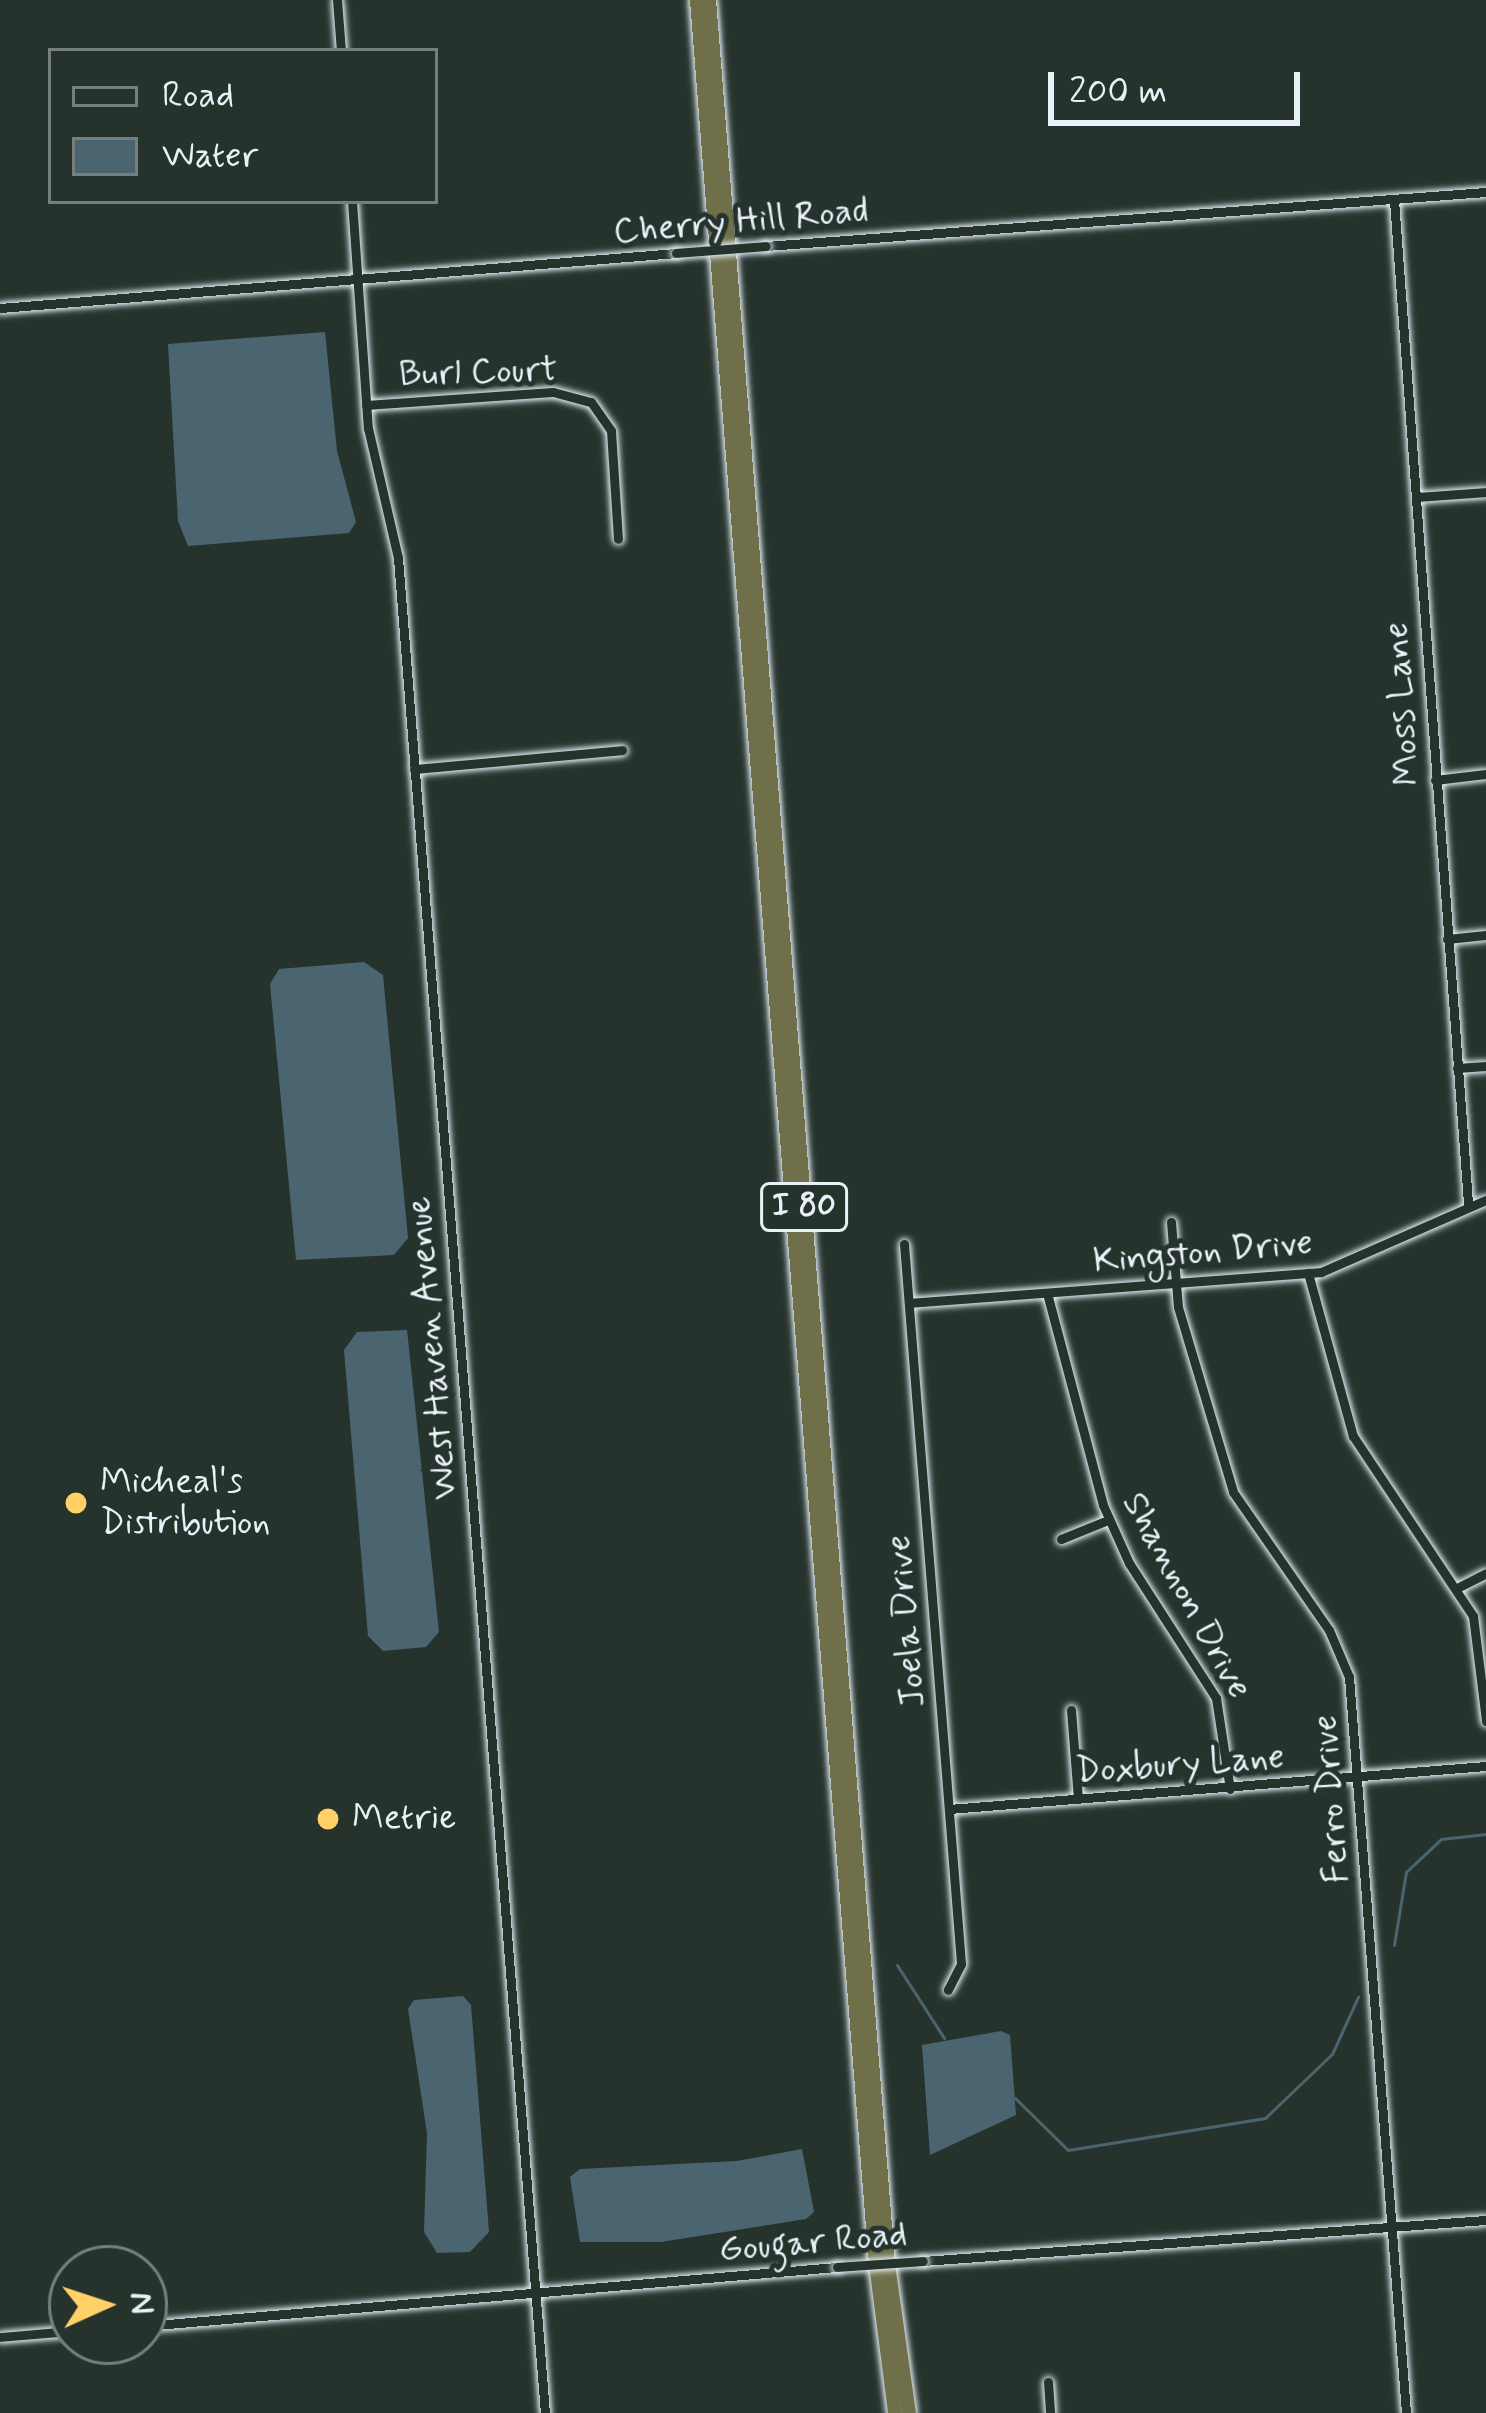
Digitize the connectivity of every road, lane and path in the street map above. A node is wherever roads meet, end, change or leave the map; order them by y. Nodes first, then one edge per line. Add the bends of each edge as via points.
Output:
1 (337, 0) edge
2 (697, 0) edge
3 (709, 0) edge
4 (341, 48) edge
5 (1486, 193) edge
6 (1394, 200) junction
7 (352, 204) edge
8 (357, 282) junction
9 (0, 308) edge
10 (366, 405) junction
11 (1486, 492) edge
12 (1418, 497) junction
13 (619, 539) dead end
14 (622, 751) dead end
15 (414, 769) junction
16 (1486, 774) edge
17 (1436, 781) junction
18 (1486, 934) edge
19 (1447, 939) junction
20 (1486, 1066) edge
21 (1456, 1068) junction
22 (1486, 1200) edge
23 (1468, 1204) junction
24 (1171, 1222) dead end
25 (904, 1244) dead end
26 (1308, 1273) junction
27 (1175, 1282) junction
28 (1047, 1293) junction
29 (909, 1303) junction
30 (1108, 1520) junction
31 (1061, 1539) dead end
32 (1486, 1573) edge
33 (1459, 1587) junction
34 (1071, 1710) dead end
35 (1486, 1721) edge
36 (1486, 1766) edge
37 (1358, 1779) junction
38 (1229, 1789) junction
39 (1078, 1799) junction
40 (949, 1809) junction
41 (948, 1990) dead end
42 (1486, 2220) edge
43 (1392, 2224) junction
44 (535, 2294) junction
45 (168, 2324) edge
46 (48, 2333) edge
47 (0, 2337) edge
48 (1048, 2382) dead end
49 (545, 2413) edge
50 (895, 2413) edge
51 (909, 2413) edge
52 (1050, 2413) edge
53 (1406, 2413) edge

1 - 4 street
2 - 50 highway, I 80 via 876,2264
3 - 51 highway, I 80 via 889,2264
5 - 6 street, Cherry Hill Road
6 - 8 street, Cherry Hill Road, bridge
6 - 12 street, Moss Lane
7 - 8 street, West Haven Avenue
8 - 9 street, Cherry Hill Road
8 - 10 street, West Haven Avenue
10 - 13 street, Burl Court via 553,392 591,402 611,431
10 - 15 street, West Haven Avenue via 398,558
11 - 12 street
12 - 17 street, Moss Lane
14 - 15 street
15 - 44 street, West Haven Avenue
16 - 17 street
17 - 19 street, Moss Lane
18 - 19 street
19 - 21 street, Moss Lane
20 - 21 street
21 - 23 street, Moss Lane
22 - 23 street, Kingston Drive
23 - 26 street, Kingston Drive via 1361,1259
24 - 27 street, Ferro Drive
25 - 29 street, Joela Drive
26 - 27 street, Kingston Drive
26 - 33 street via 1353,1436
27 - 28 street, Kingston Drive
27 - 37 street, Ferro Drive via 1233,1492 1346,1662
28 - 29 street, Kingston Drive
28 - 30 street, Shannon Drive
29 - 40 street, Joela Drive
30 - 31 street
30 - 38 street, Shannon Drive via 1216,1698
32 - 33 street
33 - 35 street via 1478,1637
34 - 39 street
36 - 37 street, Doxbury Lane
37 - 38 street, Doxbury Lane
37 - 43 street, Ferro Drive
38 - 39 street, Doxbury Lane
39 - 40 street, Doxbury Lane
40 - 41 street, Joela Drive via 961,1964
42 - 43 street, Gougar Road
43 - 44 street, Gougar Road, bridge
43 - 53 street, Ferro Drive
44 - 45 street, Gougar Road
44 - 49 street, West Haven Avenue
46 - 47 street
48 - 52 street

